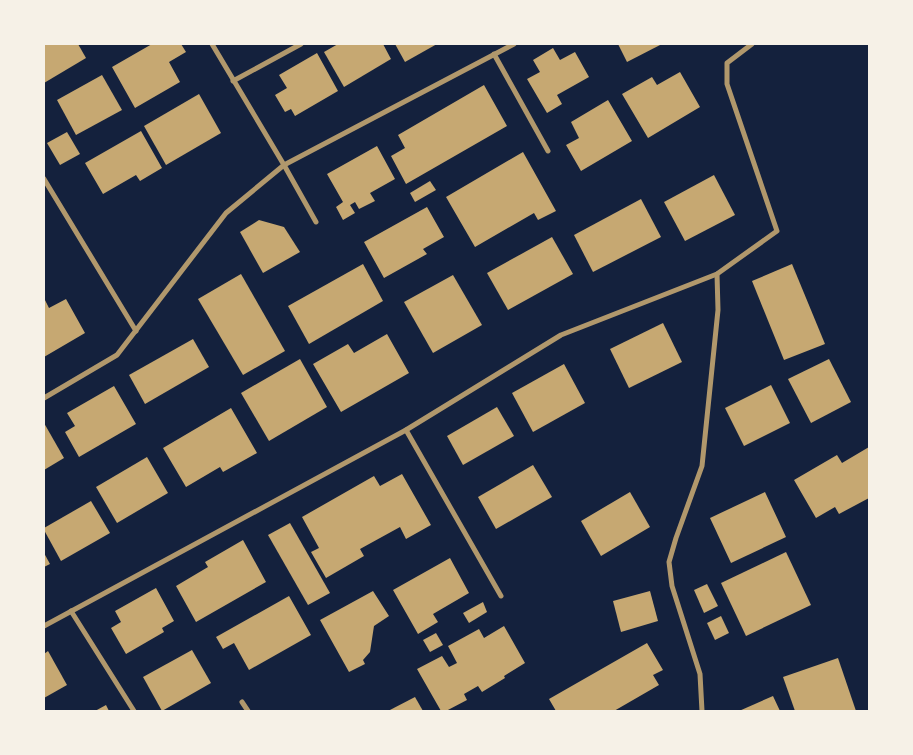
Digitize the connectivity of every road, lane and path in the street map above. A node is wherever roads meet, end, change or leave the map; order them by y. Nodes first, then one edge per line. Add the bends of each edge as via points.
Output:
1 (212, 44) edge
2 (301, 44) edge
3 (498, 44) edge
4 (514, 44) edge
5 (752, 44) edge
6 (502, 50) junction
7 (494, 54) junction
8 (233, 81) junction
9 (548, 151) dead end
10 (284, 165) junction
11 (44, 179) edge
12 (316, 222) dead end
13 (717, 274) junction
14 (136, 331) junction
15 (44, 398) edge
16 (406, 430) junction
17 (501, 596) dead end
18 (71, 611) junction
19 (44, 626) edge
20 (242, 702) dead end
21 (134, 711) edge
22 (248, 711) edge
23 (702, 711) edge

1 - 8 street
2 - 8 street
3 - 6 street
4 - 6 street
5 - 13 street via 727,64 727,84 777,230
6 - 7 street
7 - 9 street
7 - 10 street
8 - 10 street
10 - 12 street
10 - 14 street via 226,213
11 - 14 street
13 - 16 street via 561,335
13 - 23 street via 718,310 702,466 669,562 672,586 700,674
14 - 15 street via 117,355
16 - 17 street
16 - 18 street
18 - 19 street
18 - 21 street
20 - 22 street

